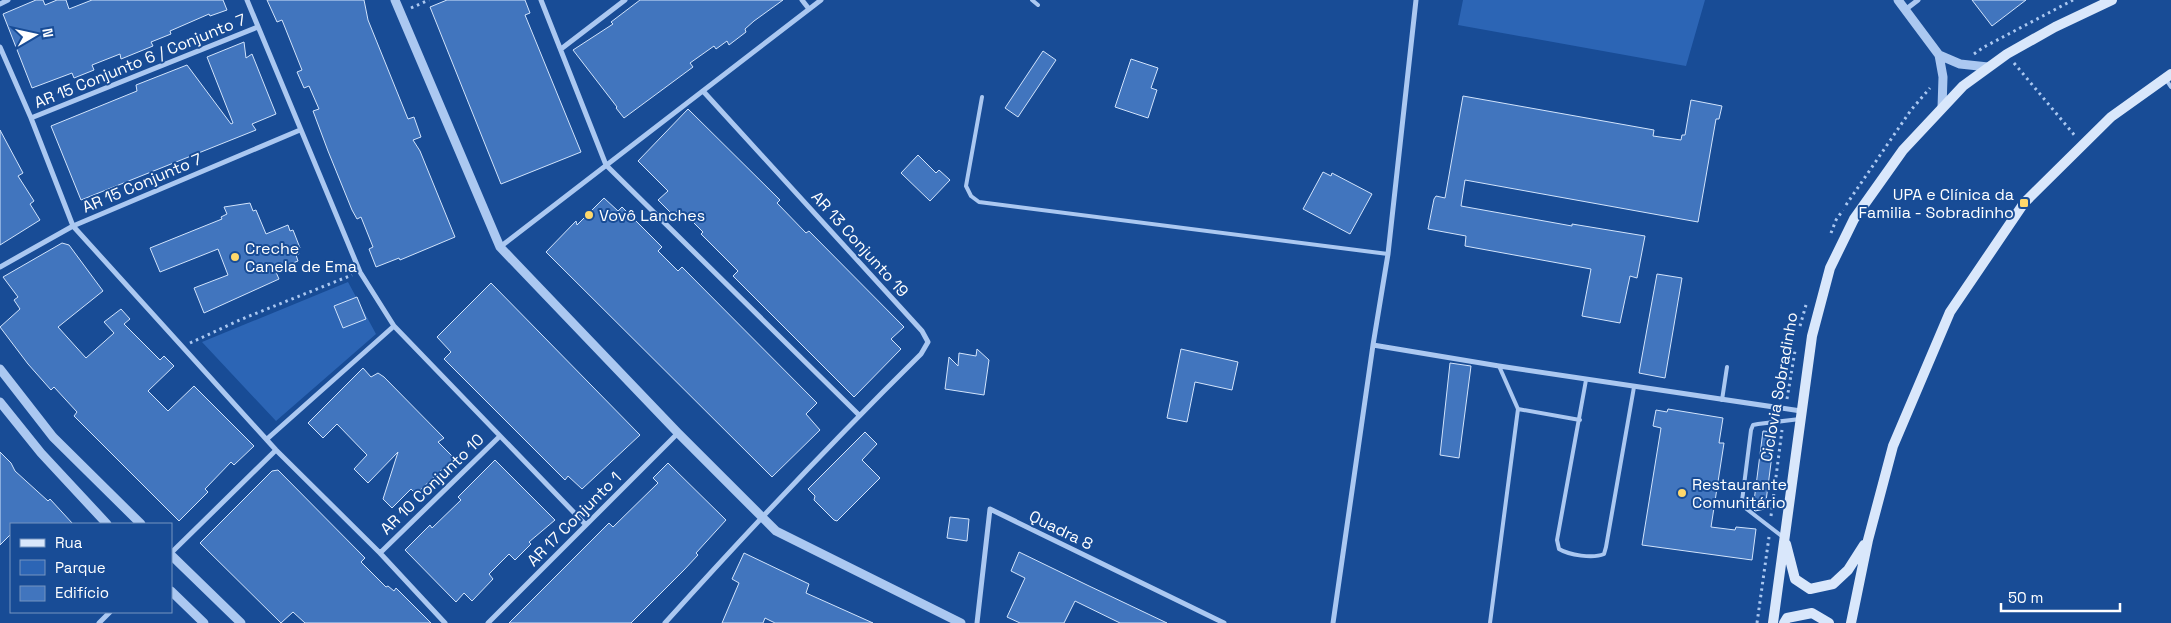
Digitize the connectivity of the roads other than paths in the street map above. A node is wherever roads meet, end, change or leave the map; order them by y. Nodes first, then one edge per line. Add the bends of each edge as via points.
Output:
1 (8, 0) edge
2 (247, 0) edge
3 (395, 0) edge
4 (541, 0) edge
5 (626, 0) edge
6 (802, 0) edge
7 (821, 0) edge
8 (1032, 0) edge
9 (1416, 0) edge
10 (1898, 0) edge
11 (1918, 0) edge
12 (2112, 0) edge
13 (0, 4) edge
14 (1038, 5) dead end
15 (810, 9) junction
16 (1905, 10) junction
17 (258, 27) junction
18 (0, 47) edge
19 (561, 49) junction
20 (1939, 55) junction
21 (1988, 67) junction
22 (2169, 80) edge
23 (703, 91) junction
24 (982, 97) dead end
25 (1942, 108) junction
26 (31, 118) junction
27 (300, 130) junction
28 (606, 165) junction
29 (73, 226) junction
30 (500, 247) junction
31 (1388, 254) junction
32 (0, 266) edge
33 (394, 326) junction
34 (1372, 345) junction
35 (1499, 366) junction
36 (1728, 367) dead end
37 (0, 369) edge
38 (1586, 380) junction
39 (1634, 387) junction
40 (1722, 400) junction
41 (0, 402) edge
42 (1518, 409) junction
43 (1800, 415) junction
44 (859, 416) junction
45 (1580, 420) junction
46 (678, 433) junction
47 (499, 437) junction
48 (266, 440) junction
49 (276, 450) junction
50 (761, 517) junction
51 (107, 523) edge
52 (140, 523) edge
53 (586, 525) junction
54 (1785, 538) junction
55 (1868, 540) junction
56 (172, 553) edge
57 (380, 553) junction
58 (172, 555) edge
59 (172, 592) edge
60 (109, 613) edge
61 (99, 623) edge
62 (204, 623) edge
63 (241, 623) edge
64 (445, 623) edge
65 (488, 623) edge
66 (665, 623) edge
67 (961, 623) edge
68 (977, 623) edge
69 (1224, 623) edge
70 (1333, 623) edge
71 (1490, 623) edge
72 (1774, 623) edge
73 (1784, 623) edge
74 (1829, 623) edge
75 (1851, 623) edge

1 - 13 street
2 - 17 street
3 - 30 street
4 - 19 street
5 - 19 street
6 - 15 street
7 - 15 street
8 - 14 lane
9 - 31 street
10 - 16 street
11 - 16 street
12 - 21 main road via 2055,27
15 - 23 street
16 - 20 street
17 - 26 street, AR 15 Conjunto 6 / Conjunto 7
17 - 27 street
18 - 26 street, AR 15 Conjunto 7
19 - 28 street
20 - 21 street via 1960,64
20 - 25 street via 1943,77
21 - 25 main road
22 - 55 main road via 2111,117 2024,203 1950,312 1894,446
23 - 28 street
23 - 44 street, AR 13 Conjunto 19 via 922,331 928,342 922,354
24 - 31 lane via 966,186 970,196 979,202
25 - 43 main road via 1903,150 1854,218 1830,268 1812,336
26 - 29 street, AR 15 Conjunto 7
27 - 29 street, AR 15 Conjunto 7
27 - 33 street via 360,272
28 - 30 street
28 - 44 street
29 - 32 street
29 - 48 street
30 - 46 street
31 - 34 street
33 - 47 street
33 - 48 street
34 - 35 street
34 - 70 street
35 - 38 street
35 - 42 lane
36 - 40 lane
37 - 52 street via 53,436
38 - 39 street
38 - 45 lane
39 - 40 street
39 - 45 lane via 1606,547 1604,554 1598,557 1564,552 1557,540
40 - 43 street
41 - 51 street
42 - 45 lane
42 - 71 lane
43 - 54 main road
43 - 54 lane via 1753,425 1742,501 1747,511
44 - 50 street
46 - 50 street
46 - 53 street, AR 17 Conjunto 1
47 - 53 street, AR 10 Conjunto 10
47 - 57 street, AR 10 Conjunto 10
48 - 49 street
49 - 56 street
49 - 57 street
50 - 66 street
50 - 67 street via 776,532
53 - 65 street, AR 17 Conjunto 1
54 - 55 main road via 1795,579 1810,588 1833,584 1848,570
54 - 72 main road
55 - 75 main road
57 - 64 street
58 - 63 street
59 - 62 street
60 - 61 street
68 - 69 street, Quadra 8 via 990,509
73 - 74 main road via 1787,618 1812,613

